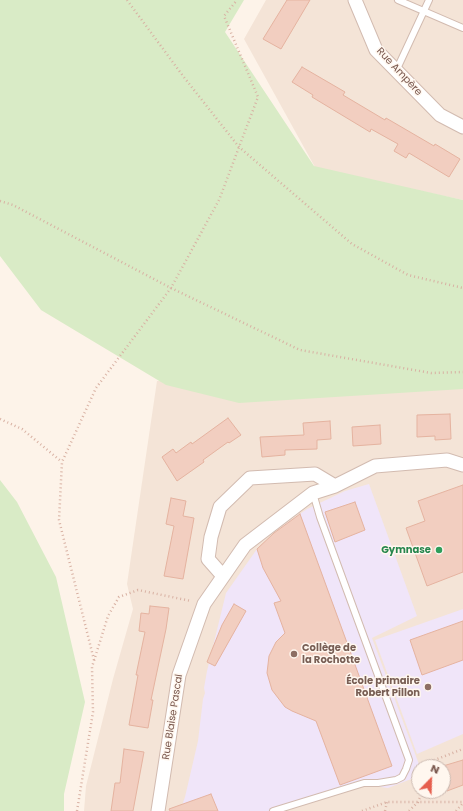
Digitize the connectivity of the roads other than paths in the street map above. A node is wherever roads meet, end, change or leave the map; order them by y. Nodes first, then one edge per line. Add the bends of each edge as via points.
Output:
1 (355, 0) edge
2 (398, 0) edge
3 (429, 0) edge
4 (424, 12) junction
5 (463, 28) edge
6 (396, 71) junction
7 (463, 127) edge
8 (463, 465) edge
9 (335, 486) junction
10 (313, 493) junction
11 (223, 576) junction
12 (158, 811) edge
13 (273, 811) edge

1 - 6 street, Rue Ampère via 376,50
2 - 4 lane
3 - 4 lane
4 - 5 lane
4 - 6 lane
6 - 7 street, Rue Ampère via 440,115
8 - 9 street, Rue Blaise Pascal via 447,460 375,466
9 - 10 street, Rue Blaise Pascal
9 - 11 street via 315,474 250,478 220,507 211,537 208,559
10 - 11 street, Rue Blaise Pascal via 245,545
10 - 13 lane via 409,760 402,777 396,780 364,783
11 - 12 street, Rue Blaise Pascal via 204,604 179,675

